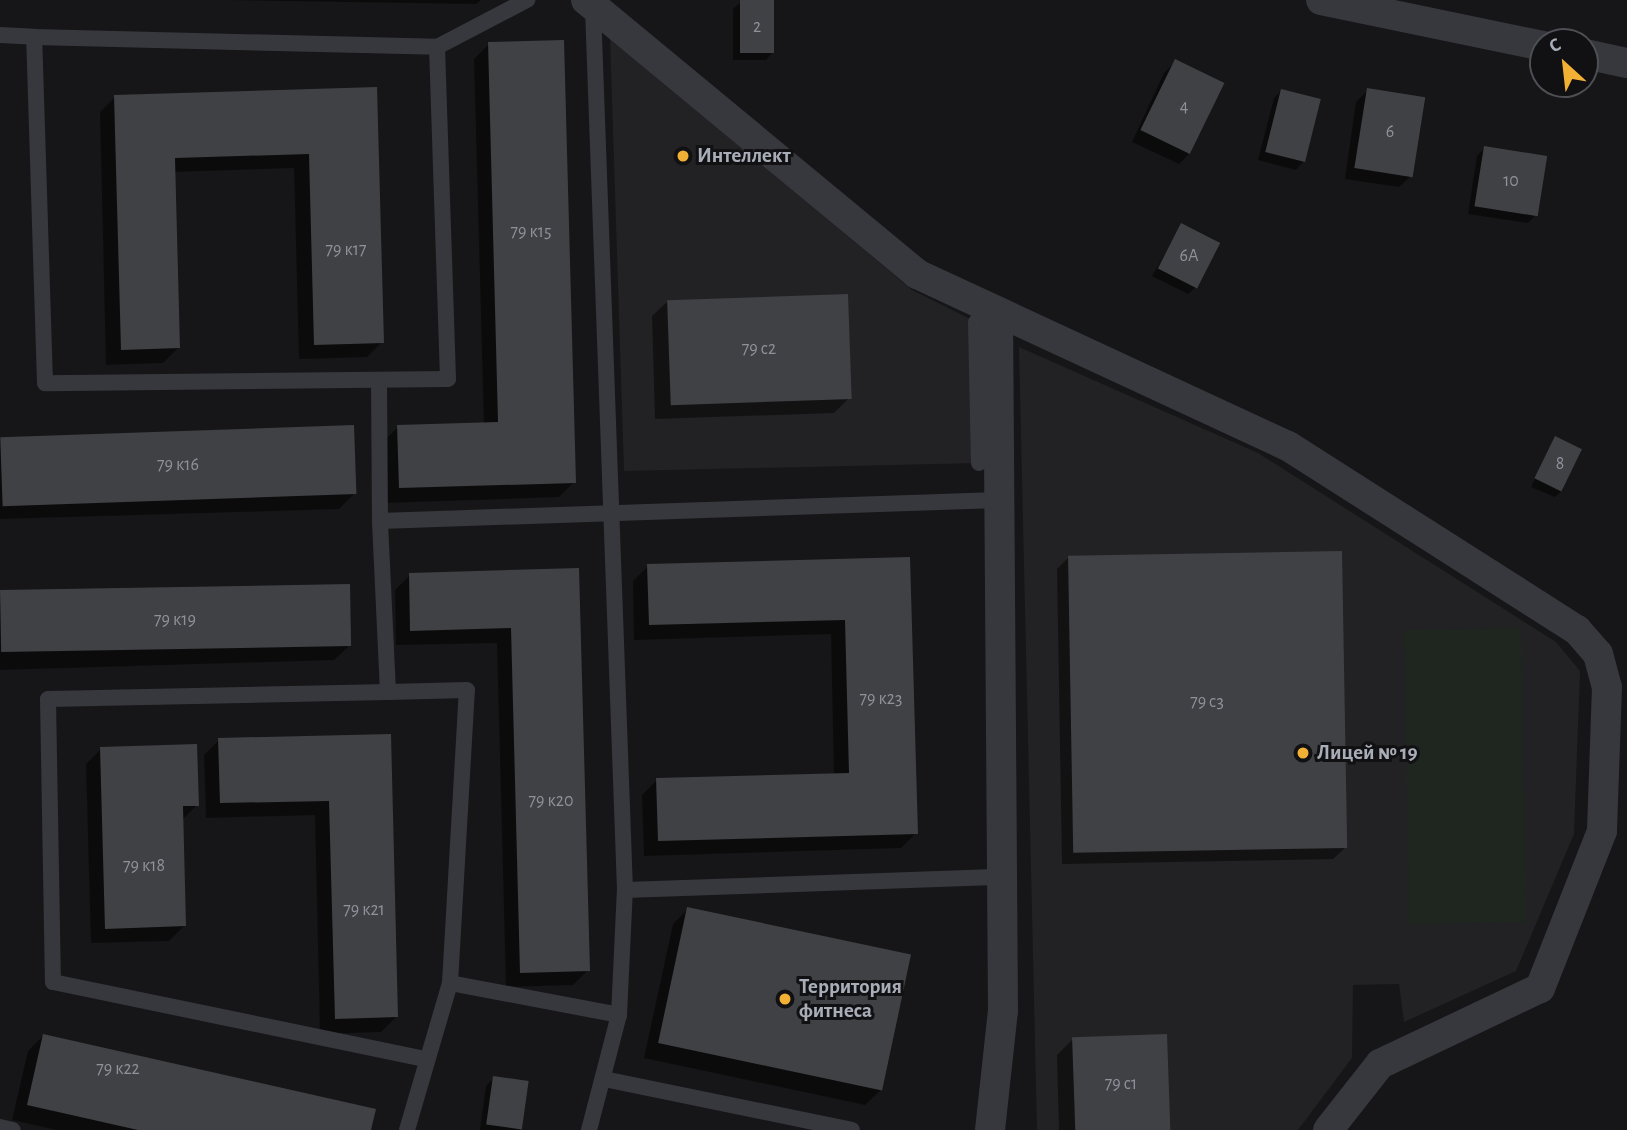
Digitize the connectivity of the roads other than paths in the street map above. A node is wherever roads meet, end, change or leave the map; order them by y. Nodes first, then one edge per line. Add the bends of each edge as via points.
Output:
1 (527, 0) edge
2 (1321, 0) edge
3 (590, 3) edge
4 (0, 35) edge
5 (34, 37) junction
6 (1529, 43) edge
7 (437, 47) junction
8 (1599, 57) edge
9 (1627, 63) edge
10 (987, 317) junction
11 (379, 380) junction
12 (979, 463) dead end
13 (999, 500) junction
14 (609, 511) junction
15 (380, 521) junction
16 (388, 692) junction
17 (1002, 877) junction
18 (625, 890) junction
19 (450, 983) junction
20 (619, 1015) junction
21 (424, 1059) junction
22 (604, 1079) junction
23 (0, 1127) edge
24 (13, 1130) edge
25 (407, 1130) edge
26 (589, 1130) edge
27 (852, 1130) edge
28 (990, 1130) edge
29 (1328, 1130) edge

1 - 7 lane
2 - 6 street
3 - 10 street via 917,274
3 - 14 lane
4 - 5 lane
5 - 7 lane
5 - 11 lane via 45,383
7 - 11 lane via 448,379
8 - 9 street
10 - 12 lane
10 - 13 street
10 - 29 street via 1288,446 1577,630 1598,654 1607,687 1602,831 1540,988 1380,1064
11 - 15 lane
13 - 14 lane
13 - 17 street
14 - 15 lane
14 - 18 lane
15 - 16 lane
16 - 19 lane via 467,690
16 - 21 lane via 48,699 53,982
17 - 18 lane
17 - 28 street via 1003,1011
18 - 20 lane
19 - 20 lane
19 - 21 lane
20 - 22 lane
21 - 25 lane
22 - 26 lane
22 - 27 lane
23 - 24 lane

